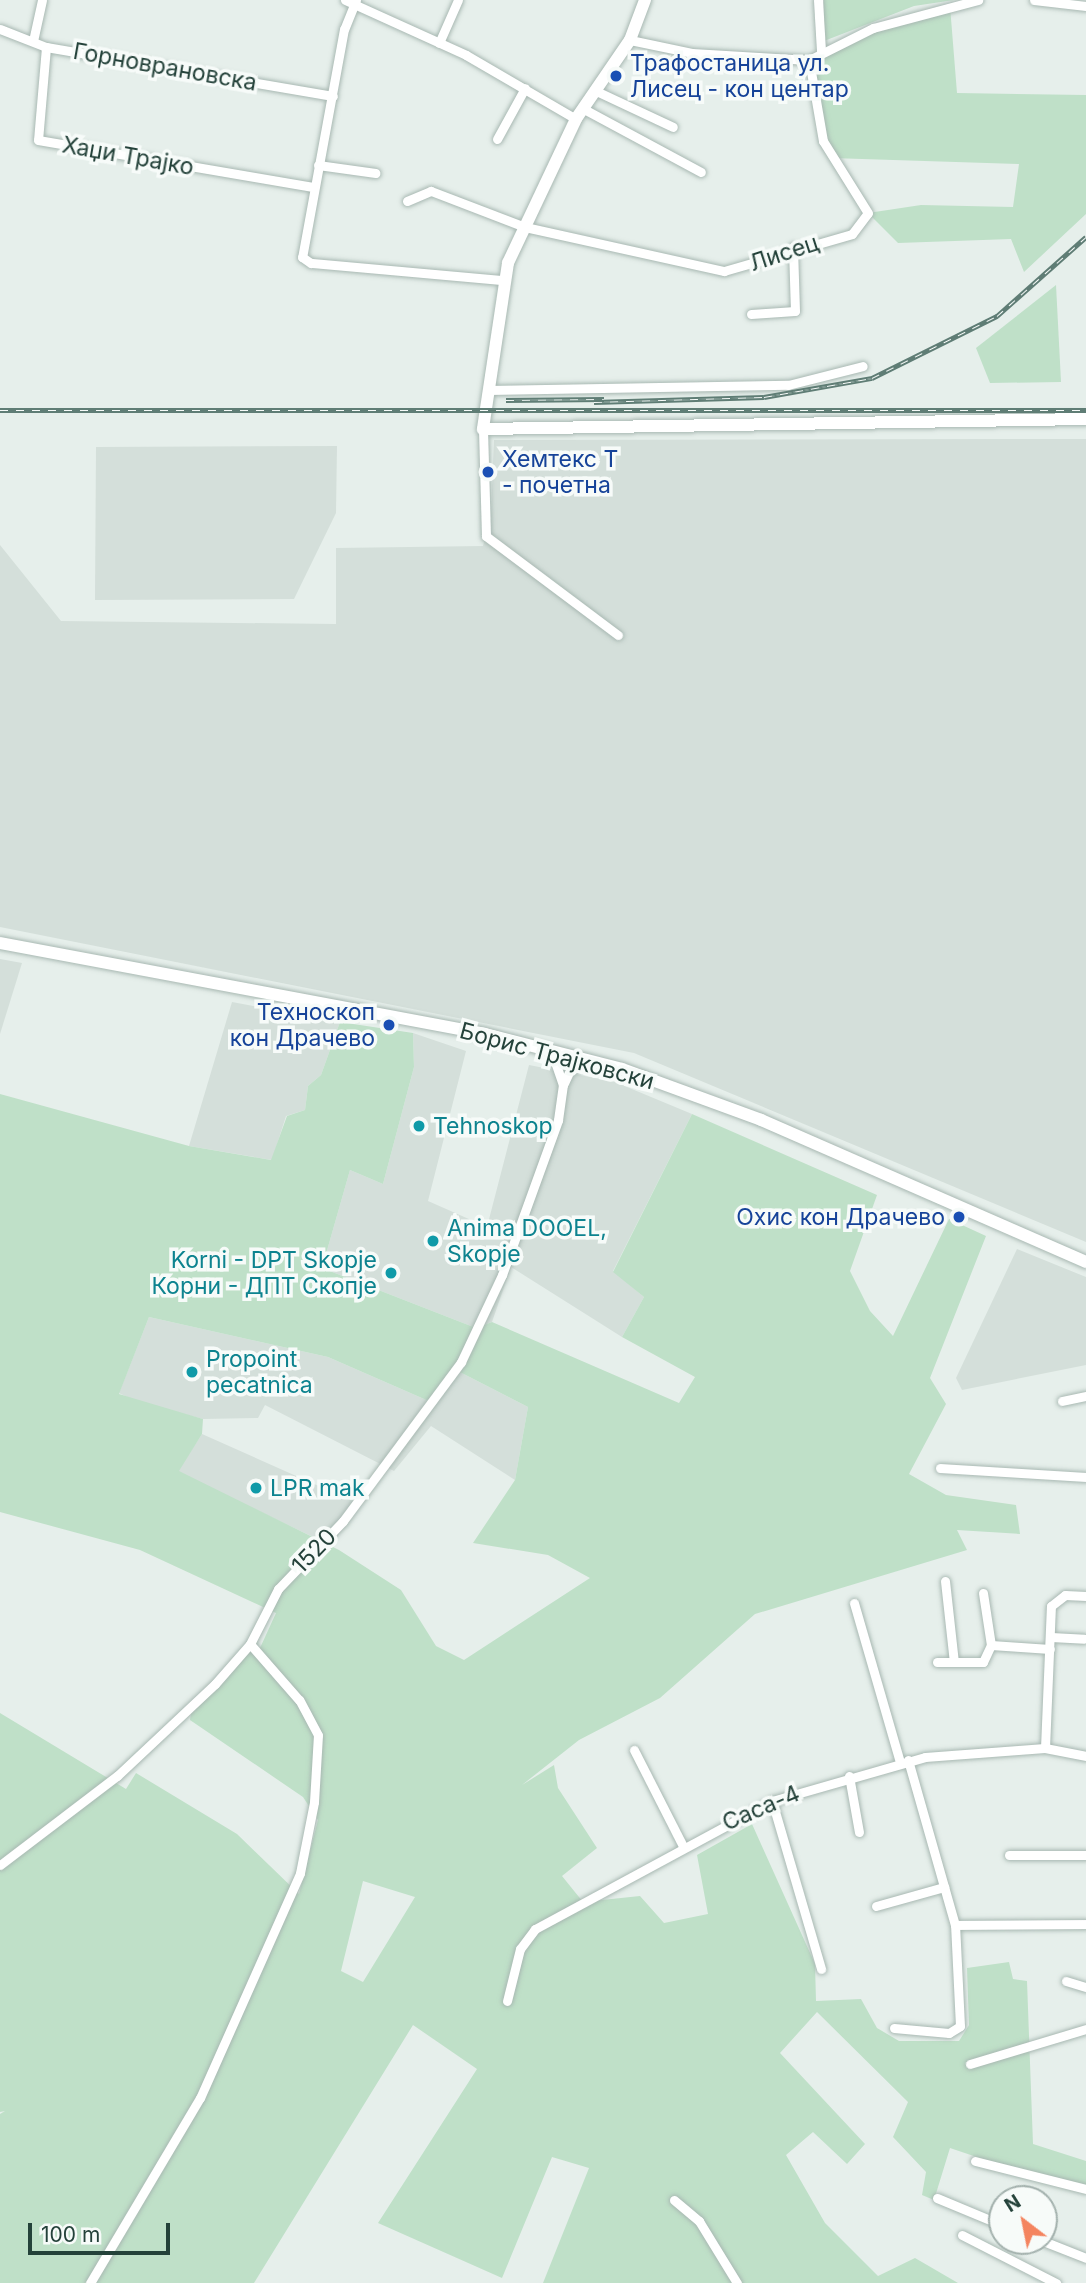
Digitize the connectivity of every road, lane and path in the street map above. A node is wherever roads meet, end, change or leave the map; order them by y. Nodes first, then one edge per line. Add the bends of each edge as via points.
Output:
1 (42, 0) edge
2 (352, 0) edge
3 (458, 0) edge
4 (645, 0) edge
5 (818, 0) edge
6 (978, 0) edge
7 (1034, 0) edge
8 (1086, 6) edge
9 (0, 29) edge
10 (630, 40) junction
11 (33, 41) junction
12 (439, 43) junction
13 (46, 47) junction
14 (821, 51) junction
15 (808, 60) junction
16 (525, 89) junction
17 (594, 90) junction
18 (333, 96) junction
19 (579, 113) junction
20 (673, 127) dead end
21 (497, 139) dead end
22 (318, 165) junction
23 (701, 172) dead end
24 (375, 173) dead end
25 (313, 187) junction
26 (407, 201) dead end
27 (525, 227) junction
28 (793, 247) junction
29 (502, 280) junction
30 (751, 314) dead end
31 (863, 366) dead end
32 (488, 390) junction
33 (1086, 419) edge
34 (483, 429) junction
35 (618, 635) dead end
36 (0, 943) edge
37 (551, 1050) junction
38 (595, 1062) junction
39 (563, 1085) junction
40 (1086, 1262) edge
41 (1086, 1396) edge
42 (1062, 1402) dead end
43 (940, 1468) dead end
44 (1086, 1477) edge
45 (945, 1581) dead end
46 (984, 1593) dead end
47 (1086, 1597) edge
48 (854, 1603) dead end
49 (1051, 1637) junction
50 (1084, 1639) edge
51 (250, 1644) junction
52 (991, 1645) junction
53 (1050, 1649) junction
54 (936, 1662) dead end
55 (954, 1662) junction
56 (1045, 1748) junction
57 (634, 1750) dead end
58 (1086, 1756) edge
59 (904, 1761) junction
60 (849, 1776) junction
61 (772, 1801) junction
62 (859, 1832) dead end
63 (683, 1846) junction
64 (1009, 1855) dead end
65 (1086, 1855) edge
66 (0, 1866) edge
67 (944, 1887) junction
68 (876, 1906) dead end
69 (1086, 1924) edge
70 (955, 1925) junction
71 (821, 1969) dead end
72 (1066, 1981) dead end
73 (1086, 1987) edge
74 (507, 2001) dead end
75 (894, 2028) dead end
76 (1086, 2029) edge
77 (970, 2064) dead end
78 (975, 2161) dead end
79 (1086, 2189) edge
80 (937, 2198) dead end
81 (674, 2200) dead end
82 (988, 2219) edge
83 (962, 2235) dead end
84 (1058, 2247) edge
85 (1086, 2258) edge
86 (90, 2283) edge
87 (737, 2283) edge
88 (1056, 2283) edge

1 - 11 street
2 - 12 street
2 - 18 street
3 - 12 street
4 - 10 main road
5 - 14 street
6 - 14 street via 913,14
7 - 8 street
9 - 11 street, Горноврановска
10 - 15 street via 692,53
10 - 17 main road
11 - 13 street, Горноврановска
12 - 16 street
13 - 18 street, Горноврановска
13 - 25 street, Хаџи Трајко via 38,140
14 - 15 street
15 - 28 street, Лисец via 823,141 868,219 852,234
16 - 19 street
16 - 21 street
17 - 19 main road
17 - 20 street
18 - 22 street
19 - 23 street
19 - 27 main road
22 - 24 street
22 - 25 street
25 - 29 street via 301,249 305,261
26 - 27 street, Лисец via 431,191
27 - 28 street, Лисец via 724,271
27 - 29 main road
28 - 30 street via 795,311
29 - 32 main road
31 - 32 street via 788,384
32 - 34 main road
33 - 34 main road
34 - 35 street via 486,536
36 - 37 main road, Борис Трајковски
37 - 38 main road, Борис Трајковски
37 - 39 street, 1520
38 - 39 street via 570,1070
38 - 40 main road, Борис Трајковски via 761,1120
39 - 51 street, 1520 via 553,1139 475,1339 343,1521 278,1589
41 - 42 street
43 - 44 street
45 - 55 street
46 - 52 street
47 - 49 street via 1055,1600
48 - 59 street
49 - 50 street
49 - 53 street
51 - 66 street, 1520 via 117,1776
51 - 86 street via 299,1700 318,1735 314,1802 300,1873 200,2098
52 - 53 street
52 - 55 street via 984,1661
53 - 56 street
54 - 55 street
56 - 58 street, Саса-4
56 - 59 street, Саса-4
57 - 63 street
59 - 60 street, Саса-4
59 - 67 street
60 - 61 street, Саса-4
60 - 62 street
61 - 63 street, Саса-4
61 - 71 street
63 - 74 street, Саса-4 via 535,1929 520,1949
64 - 65 street
67 - 68 street
67 - 70 street
69 - 70 street
70 - 75 street via 960,2026 948,2033
72 - 73 street
76 - 77 street
78 - 79 street
80 - 82 street
81 - 87 street via 699,2221
83 - 88 street
84 - 85 street

